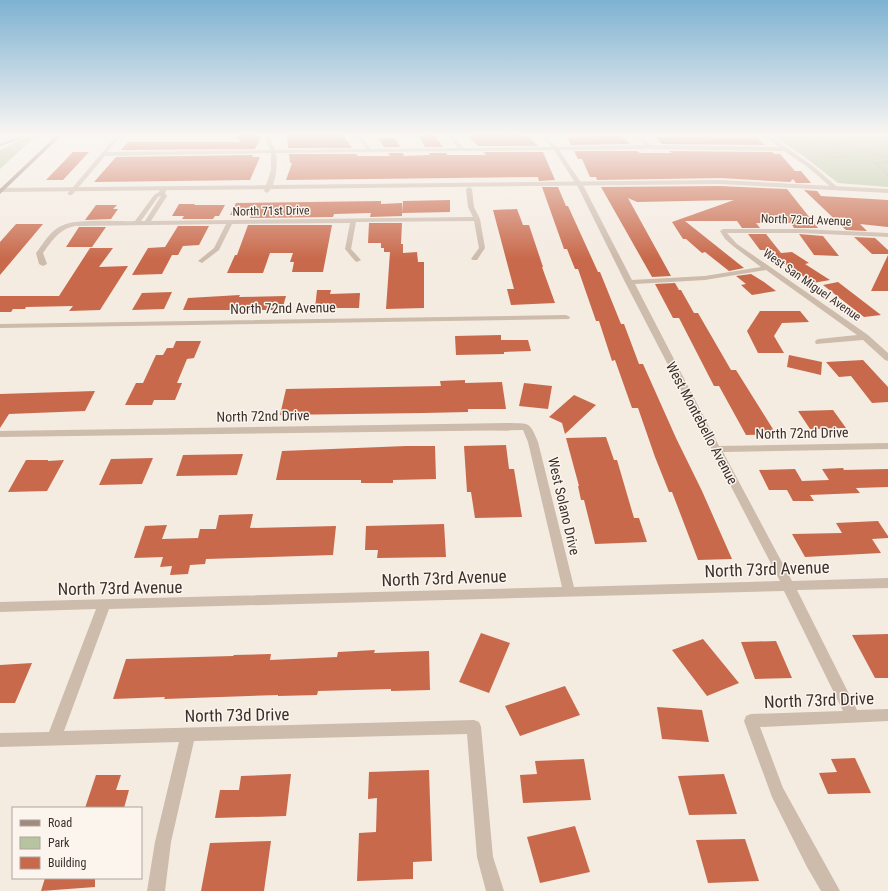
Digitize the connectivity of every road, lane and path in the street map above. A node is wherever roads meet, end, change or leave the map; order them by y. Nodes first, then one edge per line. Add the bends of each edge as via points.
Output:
1 (16, 177) edge
2 (85, 177) edge
3 (272, 177) edge
4 (574, 177) edge
5 (821, 177) edge
6 (579, 185) junction
7 (468, 187) junction
8 (834, 187) junction
9 (268, 189) junction
10 (888, 190) edge
11 (163, 191) junction
12 (0, 192) edge
13 (72, 192) junction
14 (149, 205) junction
15 (158, 205) junction
16 (477, 219) junction
17 (353, 221) junction
18 (230, 222) junction
19 (137, 223) junction
20 (147, 223) junction
21 (723, 231) joint
22 (888, 235) edge
23 (475, 259) dead end
24 (357, 260) dead end
25 (202, 261) dead end
26 (43, 264) dead end
27 (766, 268) junction
28 (629, 282) junction
29 (566, 317) dead end
30 (0, 326) edge
31 (865, 337) junction
32 (819, 342) dead end
33 (888, 358) edge
34 (527, 427) joint
35 (0, 434) edge
36 (888, 446) edge
37 (716, 449) junction
38 (888, 583) edge
39 (788, 585) junction
40 (569, 592) junction
41 (104, 606) junction
42 (0, 607) edge
43 (888, 716) edge
44 (853, 717) junction
45 (188, 734) junction
46 (54, 738) junction
47 (0, 740) edge
48 (156, 891) edge
49 (495, 891) edge
50 (831, 891) edge

1 - 12 main road
2 - 13 street
3 - 9 street
4 - 6 street, West Montebello Avenue
5 - 8 street
6 - 7 street
6 - 8 street
6 - 28 street, West Montebello Avenue
7 - 9 street
7 - 16 street
8 - 10 street
9 - 11 street
11 - 13 street
11 - 14 street
11 - 15 street via 164,196
12 - 13 street
14 - 15 street
14 - 19 street
15 - 20 street
16 - 17 street, North 71st Drive
16 - 23 street via 482,248
17 - 18 street, North 71st Drive
17 - 24 street via 348,249
18 - 20 street, North 71st Drive
18 - 25 street via 217,249
19 - 20 street, North 71st Drive
19 - 26 street, North 71st Drive via 65,225 39,253
21 - 22 street, North 72nd Avenue
21 - 27 street, West San Miguel Avenue via 735,245
27 - 28 street via 705,278
27 - 31 street, West San Miguel Avenue
28 - 37 street, West Montebello Avenue
29 - 30 street, North 72nd Avenue
31 - 32 street
31 - 33 street, West San Miguel Avenue
34 - 35 street, North 72nd Drive
34 - 40 street, West Solano Drive via 533,442
36 - 37 street, North 72nd Drive
37 - 39 street, West Montebello Avenue
38 - 39 street, North 73rd Avenue
39 - 40 street, North 73rd Avenue
39 - 44 street, West Montebello Avenue
40 - 41 street, North 73rd Avenue
41 - 42 street, North 73rd Avenue
41 - 46 street
43 - 44 street, North 73rd Drive
44 - 50 street, North 73rd Drive via 751,721 777,792
45 - 46 street, North 73d Drive
45 - 48 street via 163,842
45 - 49 street, North 73d Drive via 474,728 485,857
46 - 47 street, North 73d Drive

